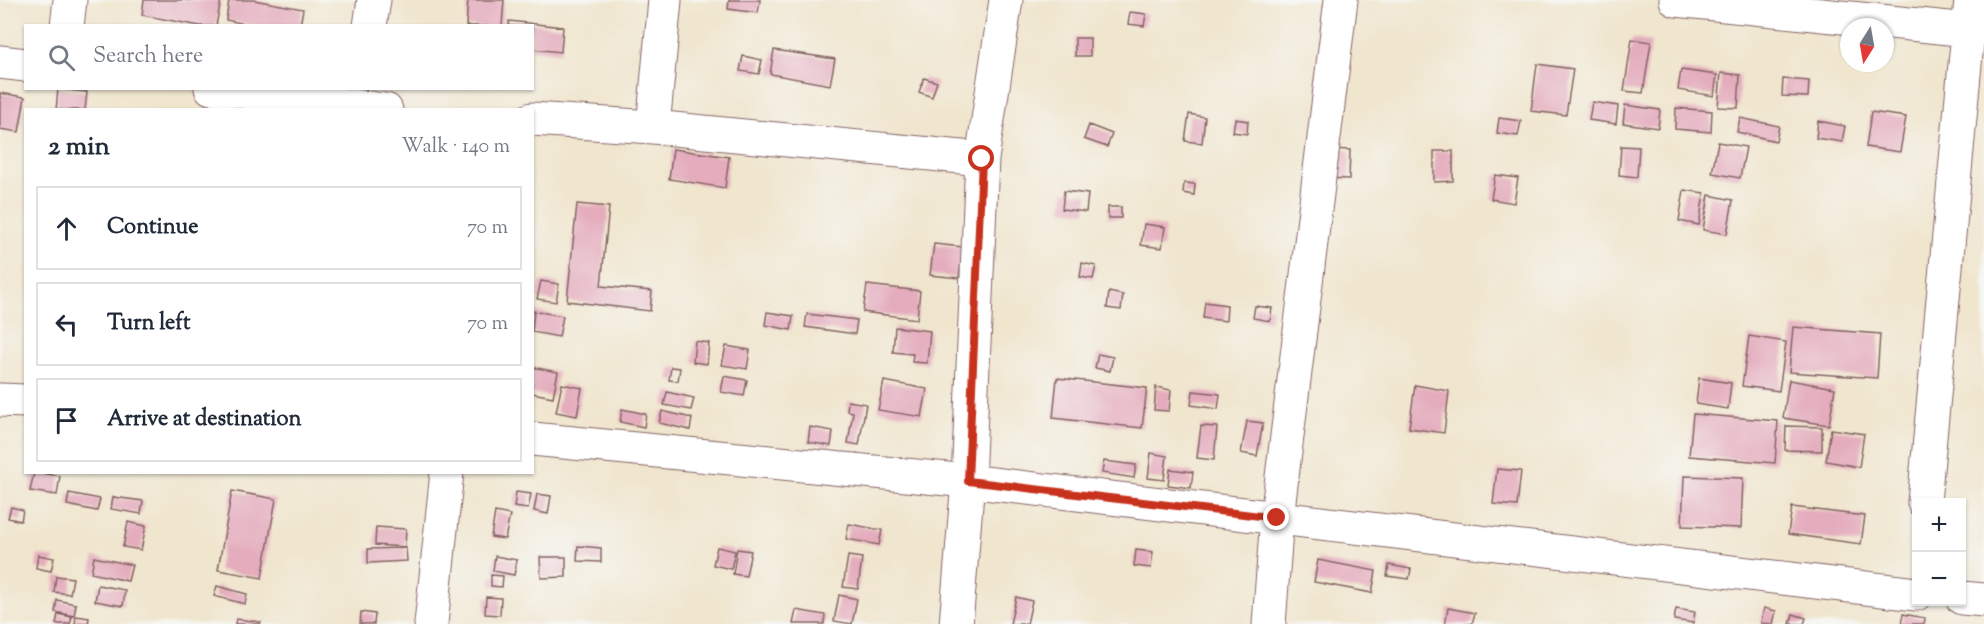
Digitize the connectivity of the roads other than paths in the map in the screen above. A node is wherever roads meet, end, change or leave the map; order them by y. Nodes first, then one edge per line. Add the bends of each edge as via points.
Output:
1 (70, 0) edge
2 (374, 0) edge
3 (665, 0) edge
4 (1006, 0) edge
5 (1341, 0) edge
6 (1676, 0) edge
7 (1970, 15) edge
8 (67, 24) edge
9 (370, 24) edge
10 (0, 62) edge
11 (24, 65) edge
12 (230, 90) edge
13 (364, 104) edge
14 (534, 119) edge
15 (653, 127) junction
16 (982, 159) junction
17 (0, 400) edge
18 (24, 402) edge
19 (534, 439) edge
20 (447, 474) edge
21 (968, 481) junction
22 (1924, 498) edge
23 (1277, 518) junction
24 (1912, 594) edge
25 (1966, 598) edge
26 (1984, 600) edge
27 (431, 624) edge
28 (956, 624) edge
29 (1269, 624) edge

1 - 8 street
2 - 9 street
3 - 15 street
4 - 16 street
5 - 23 street
6 - 7 street
7 - 22 street
10 - 11 street
12 - 13 street
14 - 15 street
15 - 16 street
16 - 21 street
17 - 18 street
19 - 21 street
20 - 27 street
21 - 23 street
21 - 28 street
23 - 24 street
23 - 29 street
25 - 26 street

